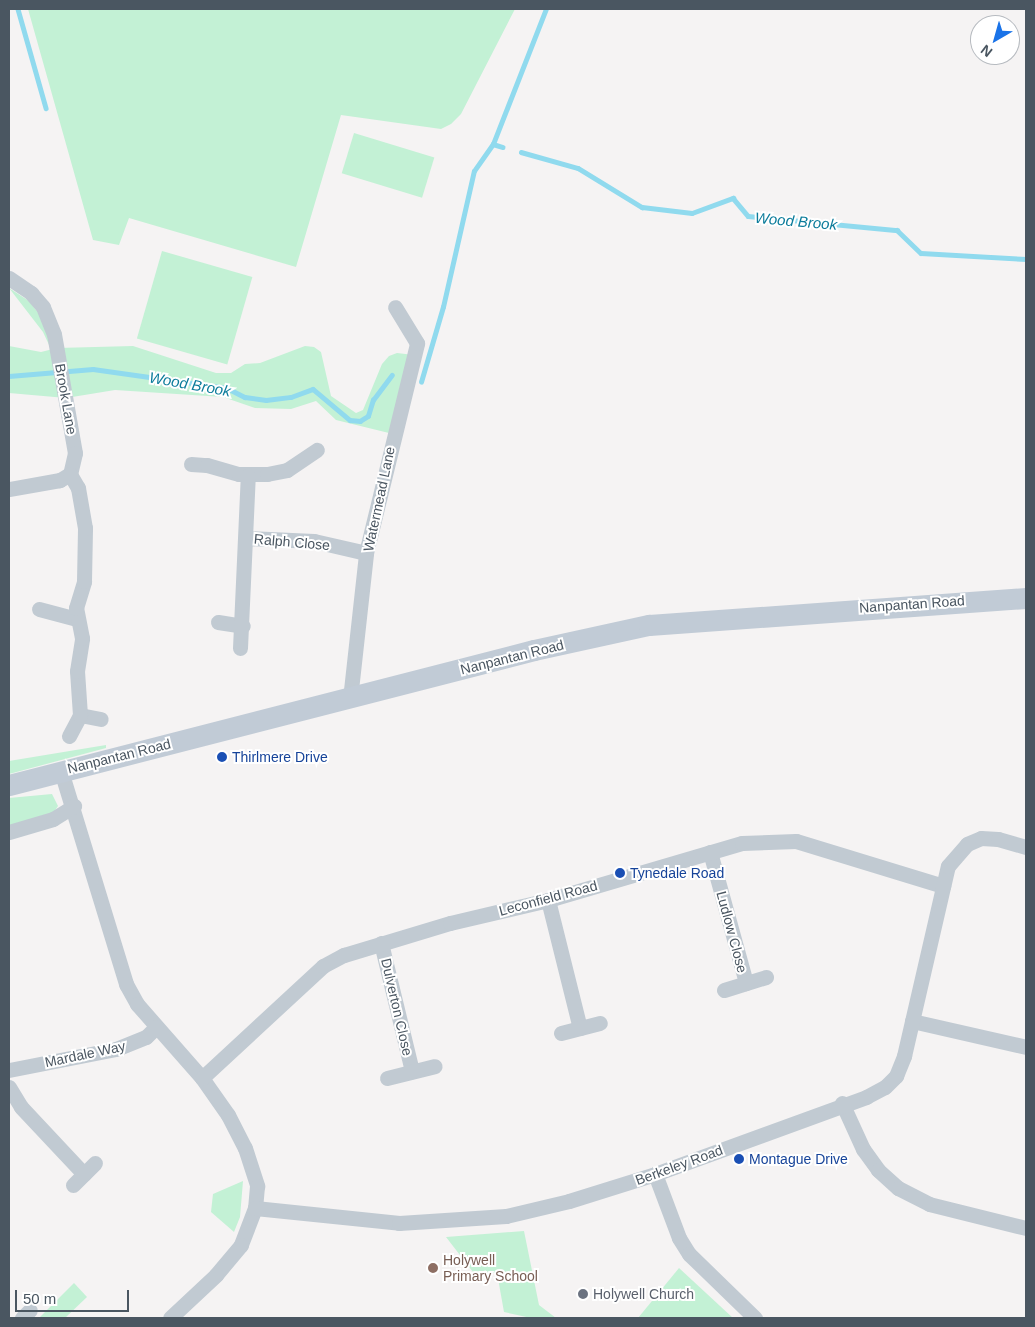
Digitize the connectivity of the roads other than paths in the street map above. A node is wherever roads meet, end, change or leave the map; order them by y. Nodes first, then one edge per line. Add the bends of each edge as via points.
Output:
1 (9, 278) edge
2 (394, 307) dead end
3 (317, 450) dead end
4 (191, 464) dead end
5 (70, 474) junction
6 (248, 475) junction
7 (9, 489) edge
8 (247, 538) junction
9 (366, 553) junction
10 (1026, 598) edge
11 (39, 609) dead end
12 (77, 619) junction
13 (218, 622) dead end
14 (243, 626) junction
15 (240, 648) dead end
16 (350, 699) junction
17 (80, 716) junction
18 (101, 720) dead end
19 (69, 736) dead end
20 (61, 771) junction
21 (9, 785) edge
22 (74, 806) junction
23 (9, 832) edge
24 (1026, 847) edge
25 (710, 852) junction
26 (943, 886) junction
27 (548, 900) junction
28 (382, 943) junction
29 (766, 977) dead end
30 (746, 983) junction
31 (724, 990) dead end
32 (912, 1021) junction
33 (600, 1023) dead end
34 (156, 1027) junction
35 (580, 1028) junction
36 (560, 1034) dead end
37 (1026, 1047) edge
38 (435, 1066) dead end
39 (9, 1070) edge
40 (412, 1070) junction
41 (202, 1078) junction
42 (387, 1078) dead end
43 (9, 1087) edge
44 (842, 1104) junction
45 (655, 1174) junction
46 (73, 1185) dead end
47 (255, 1208) junction
48 (1026, 1228) edge
49 (9, 1311) edge
50 (16, 1318) edge
51 (170, 1318) edge
52 (755, 1318) edge

1 - 5 street, Brook Lane via 31,293 43,307 54,334 74,453
2 - 9 street, Watermead Lane via 417,343
3 - 6 street via 278,473
4 - 6 street
5 - 7 street via 49,484
5 - 12 street via 78,488 85,528 84,581 76,608
6 - 8 street, Ralph Close
8 - 9 street, Ralph Close via 314,541
8 - 14 street, Ralph Close
9 - 16 street, Watermead Lane
10 - 16 street, Nanpantan Road via 649,625 534,650
11 - 12 street
12 - 17 street via 82,638 77,671
13 - 14 street
14 - 15 street, Ralph Close
16 - 20 street, Nanpantan Road
17 - 18 street
17 - 19 street
20 - 21 street, Nanpantan Road
20 - 22 street
22 - 23 street via 59,817
22 - 34 street via 126,984
24 - 26 street via 980,838 967,844 948,866
25 - 26 street, Leconfield Road via 742,843 796,841
25 - 27 street, Leconfield Road
25 - 30 street, Ludlow Close
26 - 32 street, Berkeley Road
27 - 28 street, Leconfield Road
27 - 35 street
28 - 40 street, Dulverton Close
28 - 41 street, Leconfield Road via 324,966
29 - 30 street, Ludlow Close
30 - 31 street, Ludlow Close
32 - 37 street
32 - 44 street, Berkeley Road via 896,1076 879,1090
33 - 35 street
34 - 39 street, Mardale Way via 146,1038 116,1049
34 - 41 street
35 - 36 street
38 - 40 street, Dulverton Close
40 - 42 street, Dulverton Close
41 - 47 street via 228,1115 245,1148 256,1186
43 - 46 street via 21,1107 90,1168
44 - 45 street, Berkeley Road
44 - 48 street via 863,1149 878,1170 898,1188 929,1204
45 - 47 street, Berkeley Road via 569,1202 506,1216 399,1223
45 - 52 street via 679,1238 689,1254
47 - 51 street via 248,1233 231,1258
49 - 50 street

